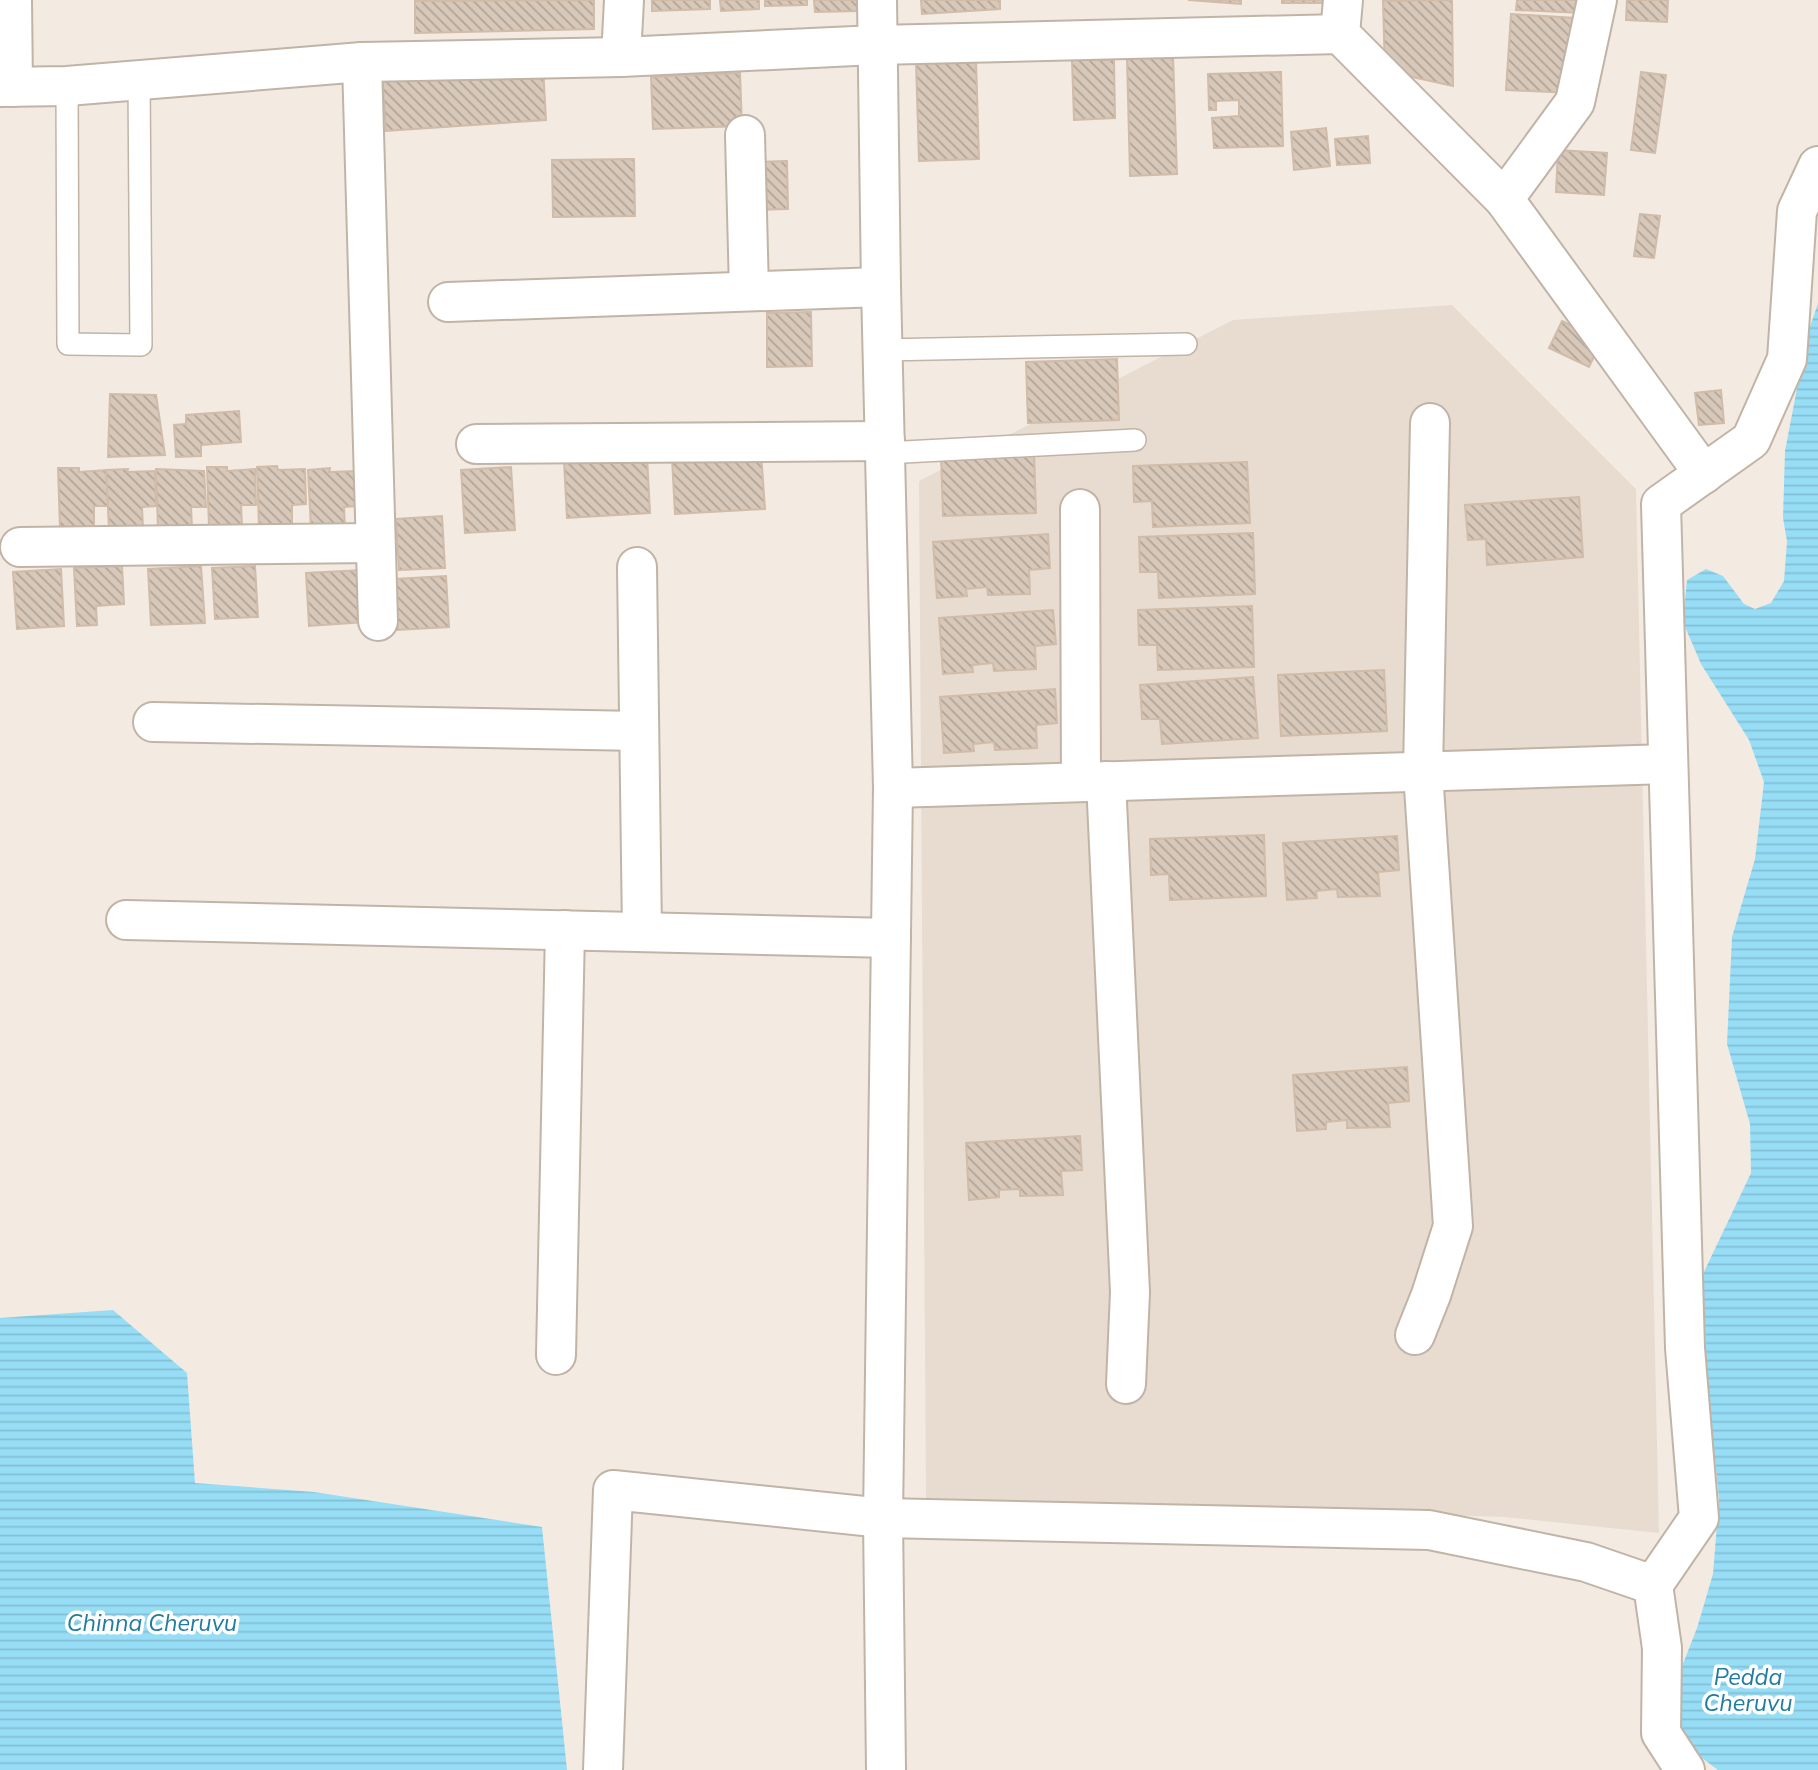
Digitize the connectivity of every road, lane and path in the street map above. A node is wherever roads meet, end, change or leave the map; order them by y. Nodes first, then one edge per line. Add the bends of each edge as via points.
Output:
1 (12, 0) edge
2 (624, 0) edge
3 (877, 0) edge
4 (1597, 0) edge
5 (1342, 17) edge
6 (876, 45) junction
7 (621, 57) junction
8 (362, 62) junction
9 (139, 80) junction
10 (67, 86) junction
11 (6, 87) edge
12 (745, 135) dead end
13 (1818, 166) edge
14 (1504, 199) junction
15 (881, 287) junction
16 (749, 291) junction
17 (448, 302) dead end
18 (1186, 344) dead end
19 (883, 350) junction
20 (1430, 423) dead end
21 (1135, 440) dead end
22 (476, 444) dead end
23 (885, 447) junction
24 (1704, 474) junction
25 (1080, 509) dead end
26 (375, 543) junction
27 (20, 547) dead end
28 (637, 567) dead end
29 (377, 621) dead end
30 (153, 722) dead end
31 (639, 731) junction
32 (1668, 764) junction
33 (1423, 772) junction
34 (1093, 782) junction
35 (893, 788) junction
36 (126, 920) dead end
37 (565, 930) junction
38 (642, 932) junction
39 (891, 938) junction
40 (1415, 1335) dead end
41 (556, 1355) dead end
42 (1126, 1384) dead end
43 (883, 1518) junction
44 (1653, 1585) junction
45 (603, 1770) edge
46 (886, 1770) edge
47 (1685, 1770) edge

1 - 11 street
2 - 7 street
3 - 6 street
4 - 14 street via 1575,102
5 - 6 street
5 - 14 street
6 - 7 street
6 - 15 street
7 - 8 street
8 - 9 street
8 - 26 street
9 - 10 street
9 - 10 lane via 141,345 68,344
10 - 11 street
12 - 16 street
13 - 24 street via 1797,211 1787,359 1751,440
14 - 24 street
15 - 16 street
15 - 19 street
16 - 17 street
18 - 19 lane
19 - 23 street
20 - 33 street
21 - 23 lane
22 - 23 street
23 - 35 street
24 - 32 street via 1661,504
25 - 34 street
26 - 27 street
26 - 29 street
28 - 31 street
30 - 31 street
31 - 38 street
32 - 33 street
32 - 44 street via 1685,1348 1699,1518
33 - 34 street
33 - 40 street via 1453,1226
34 - 35 street
34 - 42 street via 1130,1292
35 - 39 street
36 - 37 street
37 - 38 street
37 - 41 street
38 - 39 street
39 - 43 street
43 - 44 street via 1429,1530 1586,1562
43 - 45 street via 613,1490
43 - 46 street
44 - 47 street via 1662,1648 1661,1732

